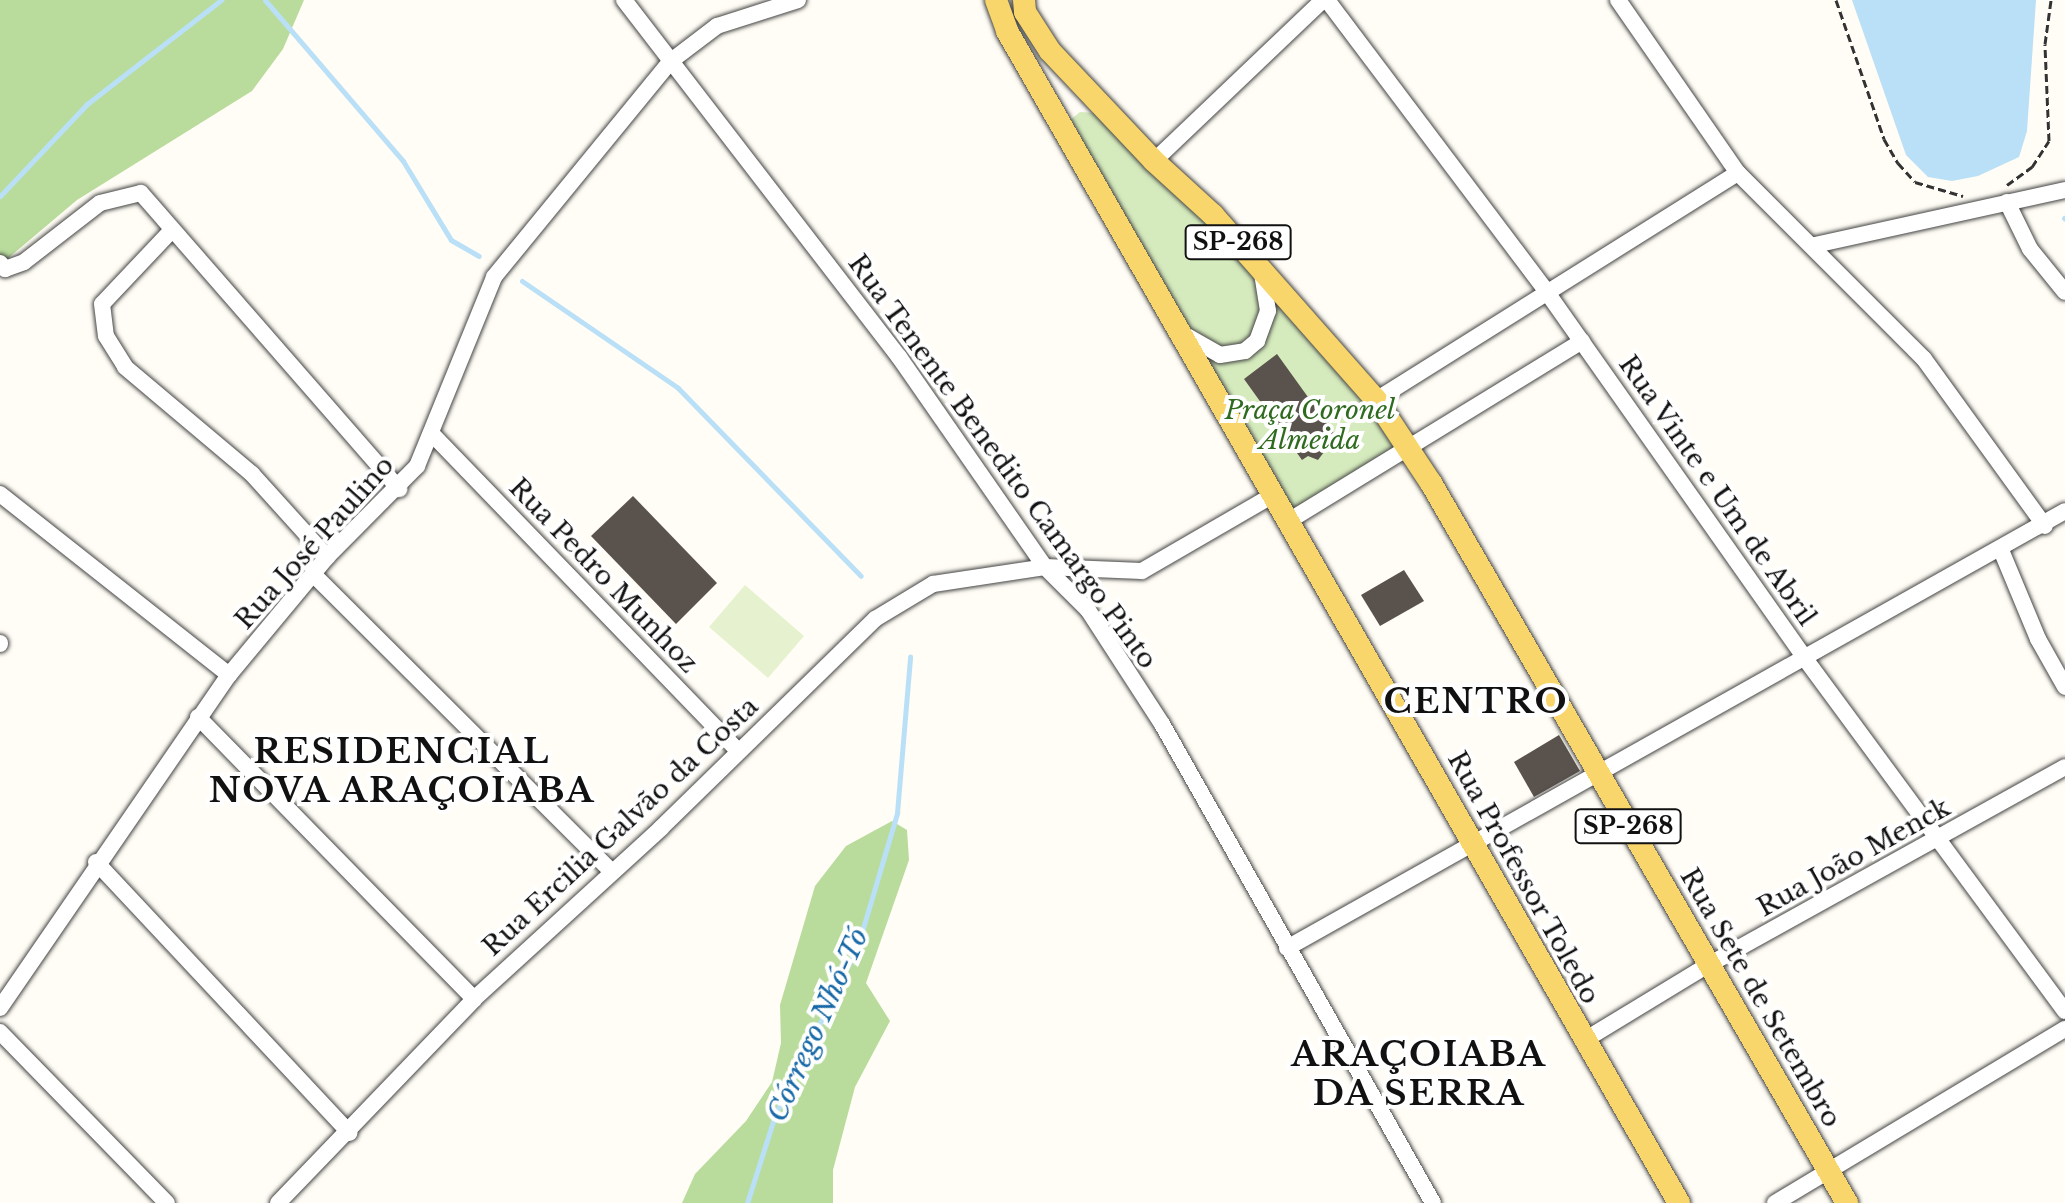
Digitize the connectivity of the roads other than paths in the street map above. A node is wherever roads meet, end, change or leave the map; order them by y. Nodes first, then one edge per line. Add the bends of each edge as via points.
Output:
1 (624, 0) edge
2 (798, 0) edge
3 (996, 0) edge
4 (1024, 0) edge
5 (1325, 0) edge
6 (1618, 0) edge
7 (671, 61) junction
8 (1154, 161) junction
9 (1738, 173) junction
10 (2065, 190) edge
11 (1999, 204) junction
12 (171, 231) junction
13 (1815, 245) junction
14 (0, 263) edge
15 (1261, 268) junction
16 (1546, 291) junction
17 (2065, 292) edge
18 (1180, 332) junction
19 (1582, 341) junction
20 (1376, 400) junction
21 (433, 435) junction
22 (1409, 448) junction
23 (399, 489) junction
24 (0, 494) edge
25 (1273, 495) junction
26 (2065, 511) edge
27 (1287, 522) junction
28 (2045, 526) junction
29 (2001, 550) junction
30 (327, 557) junction
31 (1045, 567) junction
32 (313, 574) junction
33 (1806, 660) junction
34 (229, 675) junction
35 (2065, 687) edge
36 (198, 717) junction
37 (738, 751) junction
38 (2065, 767) edge
39 (1598, 775) junction
40 (1939, 840) junction
41 (1473, 844) junction
42 (96, 862) junction
43 (611, 871) junction
44 (1287, 948) junction
45 (1708, 965) junction
46 (474, 999) junction
47 (0, 1008) edge
48 (2065, 1011) edge
49 (2065, 1029) edge
50 (0, 1032) edge
51 (1583, 1041) junction
52 (350, 1133) junction
53 (1827, 1169) junction
54 (167, 1203) edge
55 (278, 1203) edge
56 (1433, 1203) edge
57 (1679, 1203) edge
58 (1775, 1203) edge
59 (1847, 1203) edge

1 - 7 street, Rua Tenente Benedito Camargo Pinto
2 - 7 street, Rua José Paulino via 717,26
3 - 18 main road, SP-268 via 1007,31
4 - 8 main road, SP-268 via 1025,12 1050,51
5 - 8 street
5 - 16 street, Rua Vinte e Um de Abril
6 - 9 street
7 - 21 street, Rua José Paulino via 494,277
7 - 31 street, Rua Tenente Benedito Camargo Pinto via 899,357
8 - 15 main road, SP-268
9 - 13 street
9 - 16 street
10 - 11 street
11 - 13 street
11 - 17 street
12 - 14 street via 141,193 100,203 24,262 5,269
12 - 23 street
12 - 30 street via 102,304 106,336 125,367 252,474
13 - 28 street via 1924,359
15 - 18 street via 1268,311 1257,341 1245,351 1220,355
15 - 20 main road, SP-268
16 - 19 street, Rua Vinte e Um de Abril
16 - 20 street
18 - 25 main road, SP-268
19 - 22 street
19 - 33 street, Rua Vinte e Um de Abril
20 - 22 main road, SP-268
21 - 23 street, Rua José Paulino
21 - 37 street, Rua Pedro Munhoz
22 - 27 street
22 - 39 main road, Rua Sete de Setembro / SP-268
23 - 30 street, Rua José Paulino
24 - 34 street
25 - 27 main road, Rua Professor Toledo / SP-268
25 - 31 street, Rua Ercilia Galvão da Costa via 1142,571
26 - 28 street
27 - 41 main road, Rua Professor Toledo / SP-268
28 - 29 street
29 - 33 street
29 - 35 street via 2038,639
30 - 32 street, Rua José Paulino
31 - 37 street, Rua Ercilia Galvão da Costa via 933,584 875,619
31 - 44 street, Rua Tenente Benedito Camargo Pinto via 1088,610 1162,724
32 - 34 street, Rua José Paulino
32 - 43 street
33 - 39 street
33 - 40 street, Rua Vinte e Um de Abril
34 - 36 street, Rua José Paulino
36 - 42 street, Rua José Paulino
36 - 46 street
37 - 43 street, Rua Ercilia Galvão da Costa
38 - 40 street, Rua João Menck
39 - 41 street
39 - 45 main road, Rua Sete de Setembro / SP-268
40 - 45 street, Rua João Menck
40 - 48 street, Rua Vinte e Um de Abril
41 - 44 street
41 - 51 main road, Rua Professor Toledo / SP-268
42 - 47 street, Rua José Paulino
42 - 52 street
43 - 46 street, Rua Ercilia Galvão da Costa
44 - 56 street, Rua Tenente Benedito Camargo Pinto
45 - 51 street, Rua João Menck
45 - 53 main road, Rua Sete de Setembro / SP-268
46 - 52 street, Rua Ercilia Galvão da Costa
49 - 53 street
50 - 54 street
51 - 57 main road, Rua Professor Toledo / SP-268
52 - 55 street, Rua Ercilia Galvão da Costa
53 - 58 street
53 - 59 main road, Rua Sete de Setembro / SP-268

